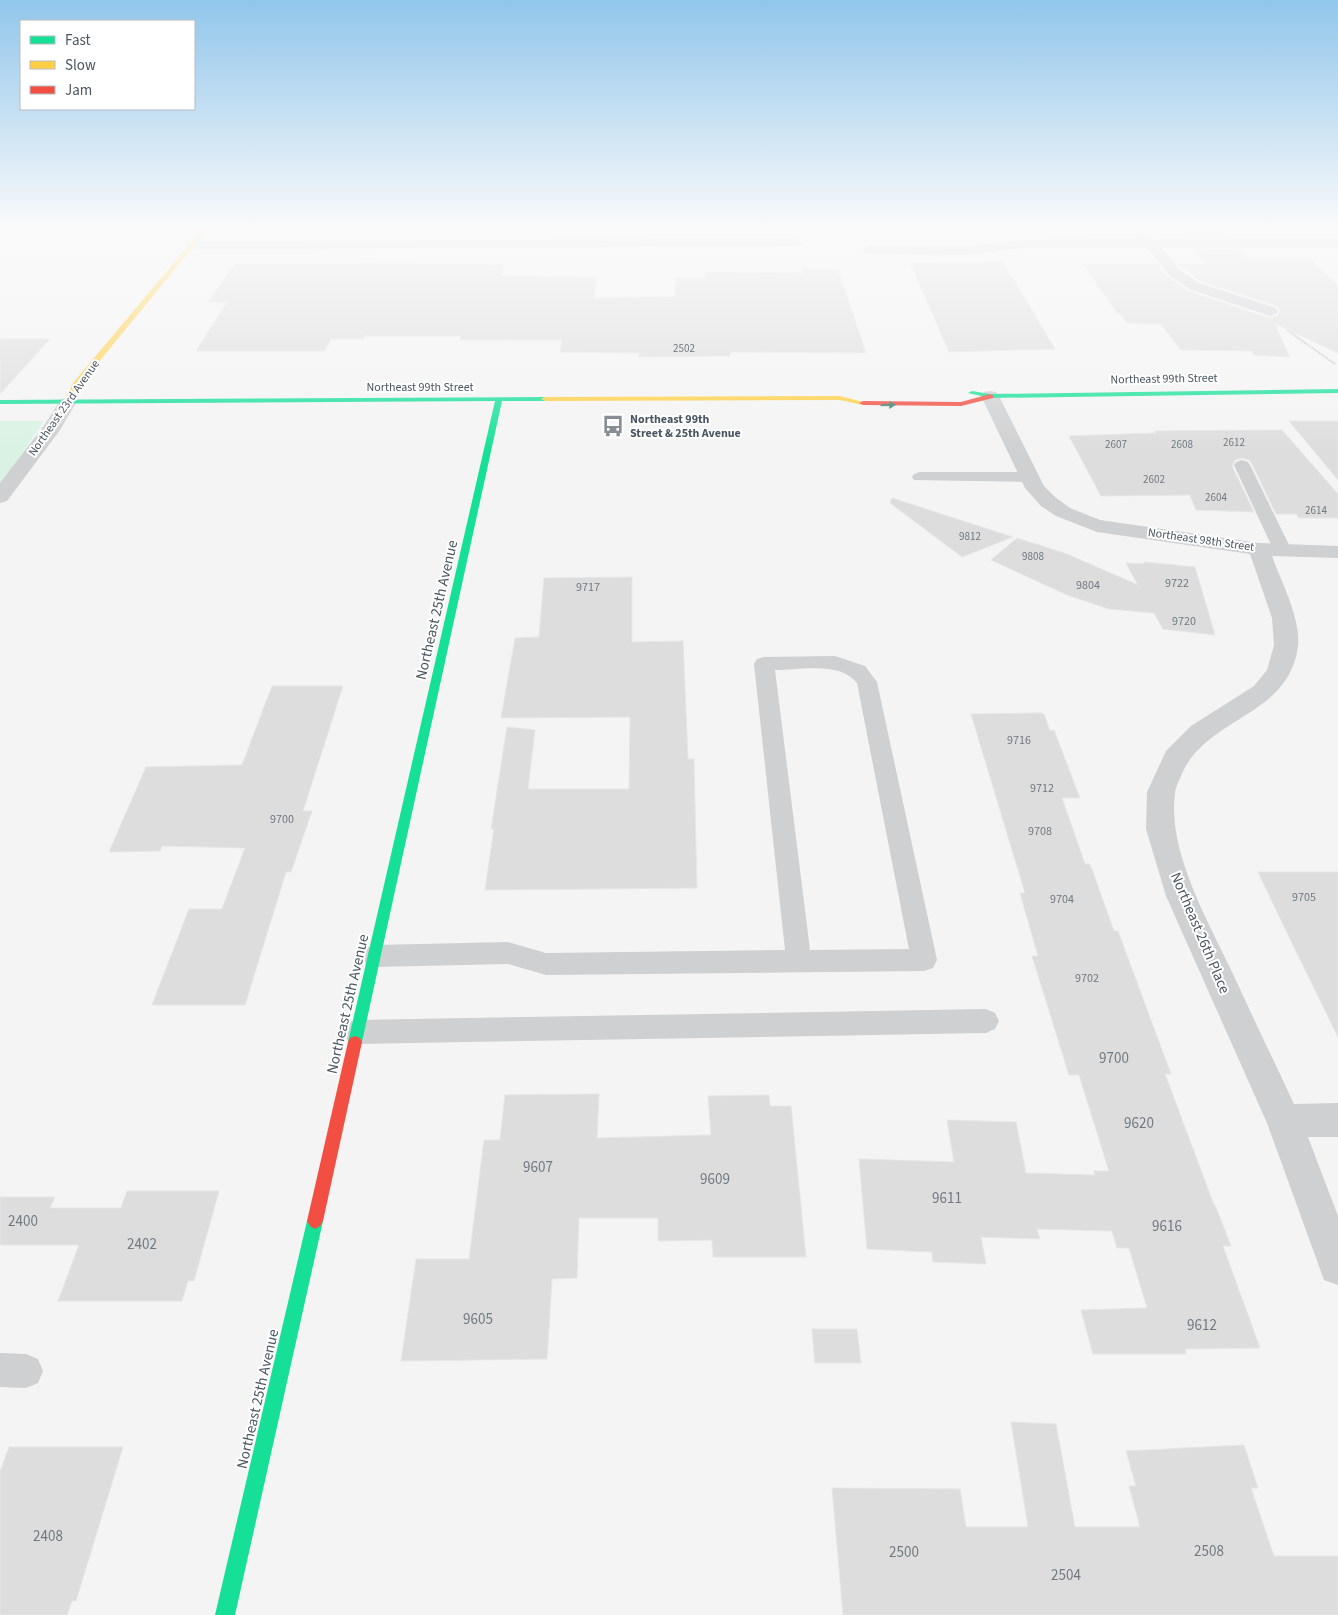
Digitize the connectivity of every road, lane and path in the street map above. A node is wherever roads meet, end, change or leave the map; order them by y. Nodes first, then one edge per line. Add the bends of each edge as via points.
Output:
1 (144, 303) edge
2 (1247, 303) edge
3 (1270, 311) joint
4 (1338, 366) edge
5 (864, 391) dead end
6 (964, 391) dead end
7 (1338, 391) edge
8 (990, 396) junction
9 (840, 398) junction
10 (499, 400) junction
11 (0, 402) edge
12 (67, 403) junction
13 (1242, 465) dead end
14 (920, 477) dead end
15 (1030, 477) junction
16 (0, 497) edge
17 (1270, 549) junction
18 (1338, 552) edge
19 (375, 956) junction
20 (799, 961) junction
21 (986, 1021) dead end
22 (357, 1032) junction
23 (1338, 1120) edge
24 (1284, 1121) junction
25 (1338, 1266) edge
26 (225, 1615) edge

1 - 12 main road, Northeast 23rd Avenue via 76,385
2 - 3 street
3 - 4 path via 1287,330
5 - 9 main road, Northeast 99th Street
6 - 8 main road, Northeast 99th Street
7 - 8 main road, Northeast 99th Street
9 -> 8 main road, Northeast 99th Street via 869,405 961,404
8 - 15 street, Northeast 98th Street
9 - 10 main road, Northeast 99th Street
10 - 12 main road, Northeast 99th Street
10 - 19 main road, Northeast 25th Avenue
11 - 12 main road, Northeast 99th Street
12 - 16 street, Northeast 23rd Avenue
13 - 17 lane
14 - 15 lane
15 - 17 street, Northeast 98th Street via 1044,499 1066,515 1097,526
17 - 18 street, Northeast 98th Street
17 - 24 street, Northeast 26th Place via 1286,645 1279,672 1263,692 1200,732 1175,758 1161,792 1160,829 1181,896
19 - 20 lane via 508,953 546,964
19 - 22 main road, Northeast 25th Avenue
20 - 20 lane via 924,960 867,682 858,671 835,663 764,664
21 - 22 lane
22 - 26 main road, Northeast 25th Avenue
23 - 24 street
24 - 25 street, Northeast 26th Place

